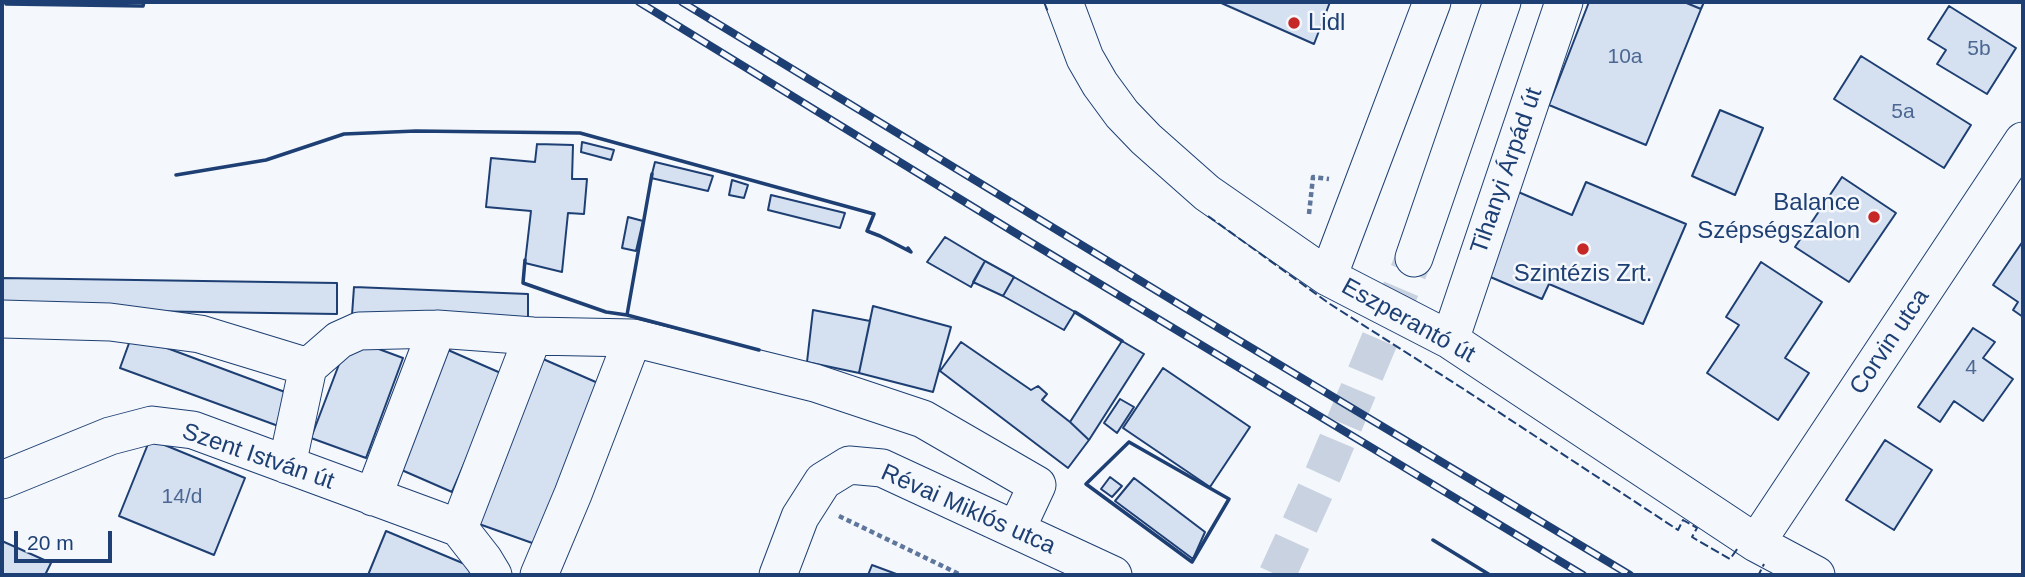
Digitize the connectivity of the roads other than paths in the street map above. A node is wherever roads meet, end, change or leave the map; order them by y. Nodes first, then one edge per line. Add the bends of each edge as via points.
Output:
1 (1064, 2) edge
2 (1432, 2) edge
3 (1502, 2) edge
4 (1564, 2) edge
5 (2023, 141) edge
6 (1414, 258) tunnel mouth
7 (1328, 276) junction
8 (2, 318) edge
9 (437, 329) junction
10 (533, 336) junction
11 (633, 338) junction
12 (1450, 340) junction
13 (309, 367) junction
14 (287, 465) junction
15 (2, 480) edge
16 (373, 497) junction
17 (459, 528) junction
18 (1016, 530) junction
19 (1756, 543) junction
20 (493, 575) edge
21 (539, 575) edge
22 (778, 575) edge
23 (1113, 575) edge
24 (1816, 575) edge

1 - 7 street, Eszperantó út via 1085,58 1122,114 1146,139 1207,193
2 - 7 street
3 - 6 street
4 - 12 street, Tihanyi Árpád út
5 - 19 street, Corvin utca
7 - 12 street, Eszperantó út
8 - 13 street via 110,322 200,334
9 - 10 street
9 - 13 street via 359,331 339,340
9 - 16 street
10 - 11 street
10 - 17 street
11 - 18 street via 815,383 923,419 1037,485
11 - 21 street
12 - 19 street, Eszperantó út
13 - 14 street
14 - 15 street, Szent István út via 193,430 152,425 110,436
14 - 16 street, Szent István út
16 - 17 street, Szent István út
17 - 20 street
18 - 22 street, Révai Miklós utca via 882,468 849,465 823,481 800,517
18 - 23 street, Révai Miklós utca
19 - 24 street, Eszperantó út

